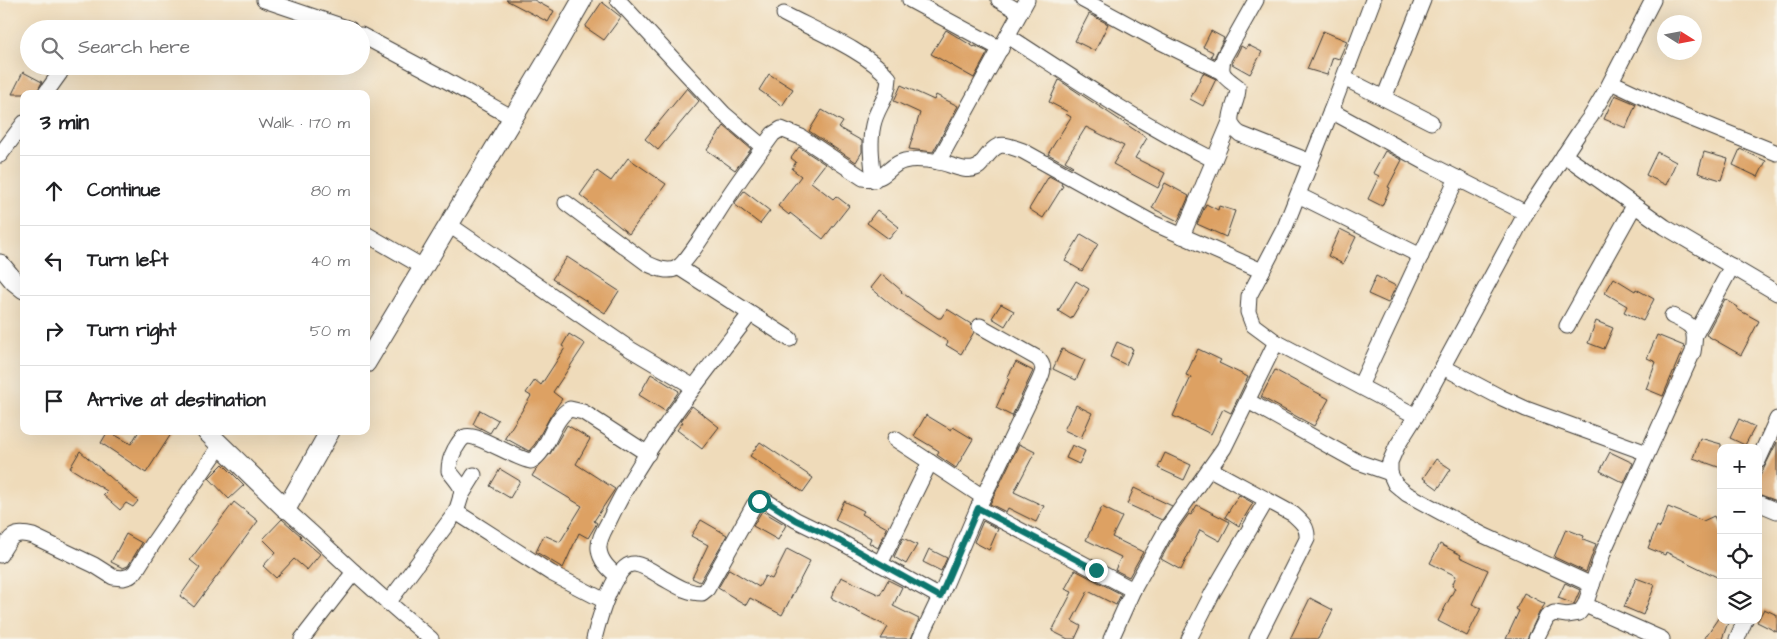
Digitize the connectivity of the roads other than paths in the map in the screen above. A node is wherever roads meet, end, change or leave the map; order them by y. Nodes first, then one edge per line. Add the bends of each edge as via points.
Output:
1 (264, 0) edge
2 (582, 0) edge
3 (618, 0) edge
4 (910, 0) edge
5 (1000, 0) edge
6 (1083, 0) edge
7 (1256, 0) edge
8 (1373, 0) edge
9 (1424, 0) edge
10 (1653, 0) edge
11 (1023, 6) edge
12 (1110, 7) edge
13 (784, 14) dead end
14 (323, 20) edge
15 (370, 40) edge
16 (1004, 42) junction
17 (1222, 72) junction
18 (59, 75) edge
19 (1344, 78) junction
20 (1611, 82) junction
21 (48, 90) edge
22 (1384, 98) junction
23 (1330, 111) junction
24 (513, 118) junction
25 (1230, 122) junction
26 (1431, 122) dead end
27 (20, 128) edge
28 (763, 148) junction
29 (1777, 152) edge
30 (0, 155) edge
31 (1564, 155) junction
32 (1214, 160) junction
33 (938, 162) junction
34 (1311, 162) junction
35 (1457, 178) junction
36 (874, 180) junction
37 (1298, 195) junction
38 (566, 203) dead end
39 (1634, 206) junction
40 (1526, 213) junction
41 (448, 224) junction
42 (370, 236) edge
43 (1182, 236) junction
44 (1421, 256) junction
45 (0, 264) edge
46 (1732, 266) junction
47 (423, 267) junction
48 (678, 268) junction
49 (1262, 271) junction
50 (20, 287) edge
51 (1777, 293) edge
52 (750, 314) junction
53 (1672, 316) dead end
54 (980, 326) dead end
55 (1567, 326) dead end
56 (1695, 335) junction
57 (790, 339) dead end
58 (1276, 342) junction
59 (370, 356) edge
60 (1443, 366) junction
61 (1360, 386) junction
62 (694, 387) junction
63 (1248, 401) junction
64 (1416, 416) junction
65 (1777, 419) edge
66 (210, 435) edge
67 (328, 435) edge
68 (895, 439) dead end
69 (221, 445) junction
70 (1762, 452) edge
71 (1648, 453) junction
72 (648, 454) junction
73 (930, 462) junction
74 (1210, 470) junction
75 (1390, 473) junction
76 (474, 475) dead end
77 (461, 496) junction
78 (1266, 501) junction
79 (981, 502) junction
80 (1762, 505) edge
81 (286, 509) junction
82 (1777, 511) edge
83 (456, 512) junction
84 (0, 555) edge
85 (880, 564) junction
86 (354, 572) junction
87 (618, 577) junction
88 (1592, 585) junction
89 (1133, 590) junction
90 (940, 597) junction
91 (605, 601) junction
92 (388, 603) junction
93 (1585, 605) junction
94 (1743, 624) edge
95 (302, 639) edge
96 (431, 639) edge
97 (594, 639) edge
98 (920, 639) edge
99 (1111, 639) edge
100 (1189, 639) edge
101 (1256, 639) edge
102 (1536, 639) edge
103 (1662, 639) edge
104 (1737, 639) edge

1 - 14 street
2 - 24 street
3 - 28 street via 711,101
4 - 16 street
5 - 11 street
6 - 12 street
7 - 17 street via 1224,57
8 - 19 street
9 - 22 street
10 - 20 street
11 - 16 street
12 - 17 street via 1158,42
13 - 36 street via 865,57 889,78 888,91 873,125
15 - 24 street
16 - 32 street
16 - 33 street
17 - 25 street via 1225,78 1238,86
18 - 21 street
19 - 22 street
19 - 23 street
20 - 29 street via 1675,112
20 - 31 street
22 - 26 street
23 - 34 street
23 - 35 street
24 - 41 street
25 - 32 street
25 - 34 street via 1240,134
27 - 30 street
28 - 36 street via 773,134 782,129 790,131 864,178
28 - 48 street
31 - 39 street
31 - 40 street
32 - 43 street
33 - 36 street via 912,159 901,162
33 - 43 street via 966,169 976,168 992,149 1009,145 1153,224
34 - 37 street
35 - 40 street
35 - 44 street
37 - 44 street
37 - 49 street
38 - 48 street via 648,264 660,269
39 - 46 street
39 - 55 street
40 - 60 street
41 - 47 street
41 - 62 street via 630,349
42 - 47 street
43 - 49 street
44 - 61 street
45 - 50 street
46 - 51 street
46 - 56 street
47 - 59 street
48 - 52 street
49 - 58 street via 1249,296 1248,312 1253,325
52 - 57 street
52 - 62 street
53 - 56 street via 1688,323
54 - 79 street via 1037,358 1044,367
56 - 71 street via 1693,352
58 - 61 street
58 - 63 street
60 - 64 street
60 - 71 street via 1526,409
61 - 64 street
62 - 72 street
63 - 74 street
63 - 75 street via 1358,462
64 - 75 street via 1390,462
65 - 70 street
66 - 69 street
67 - 81 street
68 - 73 street
69 - 81 street
69 - 84 street via 130,576 113,577 23,533 10,538
71 - 88 street via 1604,550
72 - 77 street via 583,412 570,409 531,461 477,438 465,437 449,464 449,471 462,487
72 - 87 street via 601,537 601,558
73 - 79 street
73 - 85 street
74 - 78 street
74 - 89 street via 1168,527
75 - 88 street via 1394,484 1407,494 1483,535
76 - 77 street
77 - 83 street
78 - 100 street
78 - 101 street via 1293,514 1308,532 1307,540
79 - 89 street
79 - 90 street
80 - 82 street
81 - 86 street
83 - 91 street via 551,572
83 - 92 street
85 - 87 street via 766,501 759,501 702,593 680,588 636,564 630,564
85 - 90 street
86 - 92 street
86 - 95 street
87 - 91 street
88 - 93 street
89 - 99 street
90 - 98 street
91 - 97 street
92 - 96 street
93 - 102 street via 1579,613 1554,612 1547,617
93 - 103 street
94 - 104 street

